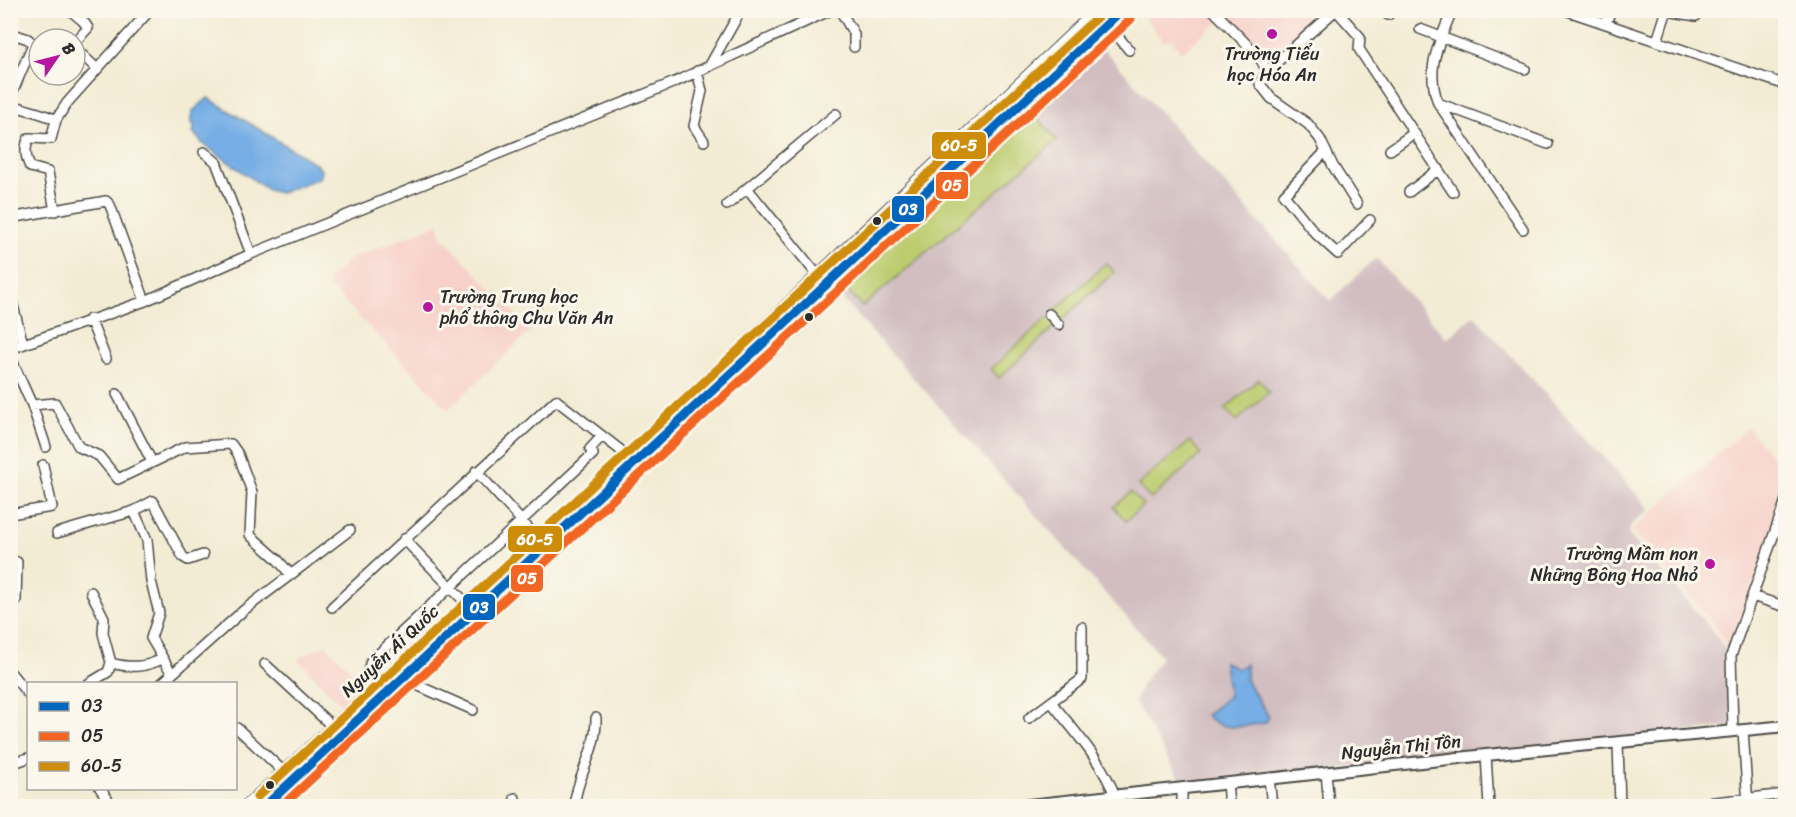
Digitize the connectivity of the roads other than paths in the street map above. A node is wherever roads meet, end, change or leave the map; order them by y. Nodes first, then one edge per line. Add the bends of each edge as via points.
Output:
1 (70, 10) edge
2 (150, 10) edge
3 (741, 10) edge
4 (831, 10) edge
5 (840, 10) edge
6 (1099, 10) edge
7 (1123, 10) edge
8 (1213, 10) edge
9 (1336, 10) edge
10 (1452, 10) edge
11 (1565, 10) edge
12 (1611, 10) edge
13 (1667, 11) edge
14 (1696, 16) dead end
15 (1606, 23) junction
16 (1108, 24) junction
17 (87, 28) edge
18 (1420, 29) dead end
19 (10, 33) edge
20 (1442, 38) junction
21 (1658, 41) junction
22 (720, 47) junction
23 (854, 47) dead end
24 (1129, 50) dead end
25 (734, 55) junction
26 (87, 59) edge
27 (710, 65) junction
28 (97, 69) junction
29 (1525, 69) dead end
30 (697, 71) junction
31 (1267, 71) junction
32 (1785, 85) edge
33 (10, 98) edge
34 (1438, 103) junction
35 (10, 104) edge
36 (836, 114) dead end
37 (56, 120) junction
38 (1414, 133) junction
39 (704, 141) dead end
40 (1548, 144) dead end
41 (1390, 150) dead end
42 (1326, 151) junction
43 (204, 152) dead end
44 (1438, 169) junction
45 (747, 188) junction
46 (1408, 192) dead end
47 (1453, 192) dead end
48 (1358, 204) dead end
49 (727, 205) dead end
50 (55, 211) junction
51 (10, 218) edge
52 (1370, 220) dead end
53 (1523, 229) dead end
54 (251, 254) junction
55 (823, 281) junction
56 (10, 294) edge
57 (145, 301) junction
58 (1048, 314) dead end
59 (90, 319) junction
60 (1059, 325) dead end
61 (23, 344) junction
62 (10, 349) edge
63 (10, 356) edge
64 (106, 359) dead end
65 (117, 394) dead end
66 (32, 405) junction
67 (602, 436) junction
68 (46, 447) dead end
69 (628, 456) junction
70 (152, 462) junction
71 (43, 465) dead end
72 (476, 471) junction
73 (1785, 503) edge
74 (134, 511) junction
75 (10, 514) edge
76 (521, 520) junction
77 (350, 530) dead end
78 (57, 533) dead end
79 (404, 539) junction
80 (538, 539) junction
81 (203, 555) dead end
82 (17, 562) dead end
83 (291, 575) junction
84 (450, 586) junction
85 (91, 592) dead end
86 (1752, 596) junction
87 (467, 604) junction
88 (10, 606) edge
89 (332, 607) dead end
90 (1785, 607) edge
91 (1082, 627) dead end
92 (162, 659) junction
93 (111, 663) junction
94 (265, 664) dead end
95 (10, 672) edge
96 (172, 674) junction
97 (403, 679) junction
98 (91, 682) edge
99 (163, 682) edge
100 (20, 684) junction
101 (380, 685) junction
102 (10, 690) edge
103 (27, 693) edge
104 (1052, 703) junction
105 (367, 704) junction
106 (473, 710) dead end
107 (596, 718) dead end
108 (1029, 718) dead end
109 (1785, 726) edge
110 (237, 728) dead end
111 (334, 728) junction
112 (1738, 730) junction
113 (1618, 742) junction
114 (1486, 755) junction
115 (27, 758) edge
116 (16, 762) dead end
117 (1326, 772) junction
118 (285, 773) junction
119 (1269, 778) junction
120 (1227, 783) junction
121 (103, 790) edge
122 (1182, 790) junction
123 (1785, 794) edge
124 (1116, 798) junction
125 (1747, 803) edge
126 (112, 807) edge
127 (249, 807) edge
128 (265, 807) edge
129 (574, 807) edge
130 (1020, 807) edge
131 (1182, 807) edge
132 (1229, 807) edge
133 (1272, 807) edge
134 (1329, 807) edge
135 (1489, 807) edge
136 (1620, 807) edge
137 (1680, 807) edge

1 - 17 street
2 - 28 street
3 - 22 street
4 - 25 street
5 - 23 street via 854,34
6 - 55 main road
7 - 16 main road, Nguyễn Ái Quốc
8 - 31 street via 1260,58
9 - 31 street
9 - 38 street via 1360,37 1359,49
10 - 20 street
11 - 15 street
12 - 15 street
13 - 14 street
13 - 21 street
15 - 21 street
16 - 24 street
16 - 55 main road, Nguyễn Ái Quốc
18 - 20 street
19 - 33 street via 33,44
20 - 29 street
20 - 34 street via 1433,62 1431,83
21 - 32 street
22 - 25 street
22 - 27 street
25 - 27 street
26 - 28 street
27 - 30 street
28 - 37 street
30 - 39 street via 702,91 694,126
30 - 54 street
31 - 42 street via 1260,84 1262,88 1308,124
34 - 40 street
34 - 53 street
35 - 37 street
36 - 45 street
37 - 50 street via 51,139 28,138 26,150 30,167 48,171
38 - 41 street
38 - 44 street
42 - 48 street
42 - 52 street via 1284,195 1338,254
43 - 54 street via 216,162
44 - 46 street
44 - 47 street
45 - 49 street
45 - 55 street
50 - 51 street
50 - 57 street via 109,203
54 - 57 street
55 - 69 main road, Nguyễn Ái Quốc
55 - 97 main road, Nguyễn Ái Quốc
56 - 61 street
57 - 59 street
58 - 60 street
59 - 61 street
59 - 64 street
61 - 62 street
63 - 66 street
65 - 70 street
66 - 68 street
66 - 70 street via 55,403 79,447 99,456 118,479
67 - 69 street
67 - 72 street via 556,400
67 - 76 street via 590,449 593,454
69 - 80 main road, Nguyễn Ái Quốc
70 - 83 street via 185,447 231,444 252,492 250,535
71 - 75 street via 52,507
72 - 76 street
72 - 79 street
73 - 86 street
74 - 78 street
74 - 81 street via 154,502 183,557 188,560
74 - 92 street via 147,540 159,613 151,638
76 - 80 street
76 - 84 street
77 - 83 street
79 - 84 street
79 - 89 street
80 - 87 main road, Nguyễn Ái Quốc
82 - 88 street via 16,600
83 - 96 street via 244,610
84 - 87 street
84 - 101 street via 370,664 368,671
85 - 93 street via 104,618
86 - 90 street
86 - 112 street via 1731,656
87 - 101 main road, Nguyễn Ái Quốc
91 - 104 street via 1084,675
92 - 93 street via 128,668
92 - 96 street
93 - 98 street via 108,672
94 - 111 street
95 - 100 street
96 - 99 street
97 - 105 main road, Nguyễn Ái Quốc
97 - 106 street
100 - 102 street
100 - 103 street
101 - 105 main road, Nguyễn Ái Quốc
104 - 108 street
104 - 124 street via 1094,755
105 - 111 main road, Nguyễn Ái Quốc
105 - 128 main road, Nguyễn Ái Quốc
107 - 129 street via 593,749 578,781
109 - 112 street, Nguyễn Thị Tồn
110 - 118 street
111 - 118 main road, Nguyễn Ái Quốc
112 - 113 street, Nguyễn Thị Tồn
112 - 125 street
113 - 114 street, Nguyễn Thị Tồn
113 - 136 street
114 - 117 street, Nguyễn Thị Tồn
114 - 135 street
115 - 116 street
117 - 119 street, Nguyễn Thị Tồn
117 - 134 street
118 - 127 main road, Nguyễn Ái Quốc
119 - 120 street, Nguyễn Thị Tồn
119 - 133 street
120 - 122 street, Nguyễn Thị Tồn
120 - 132 street
121 - 126 street
122 - 124 street, Nguyễn Thị Tồn
122 - 131 street
123 - 125 street
124 - 130 street, Nguyễn Thị Tồn
125 - 137 street

